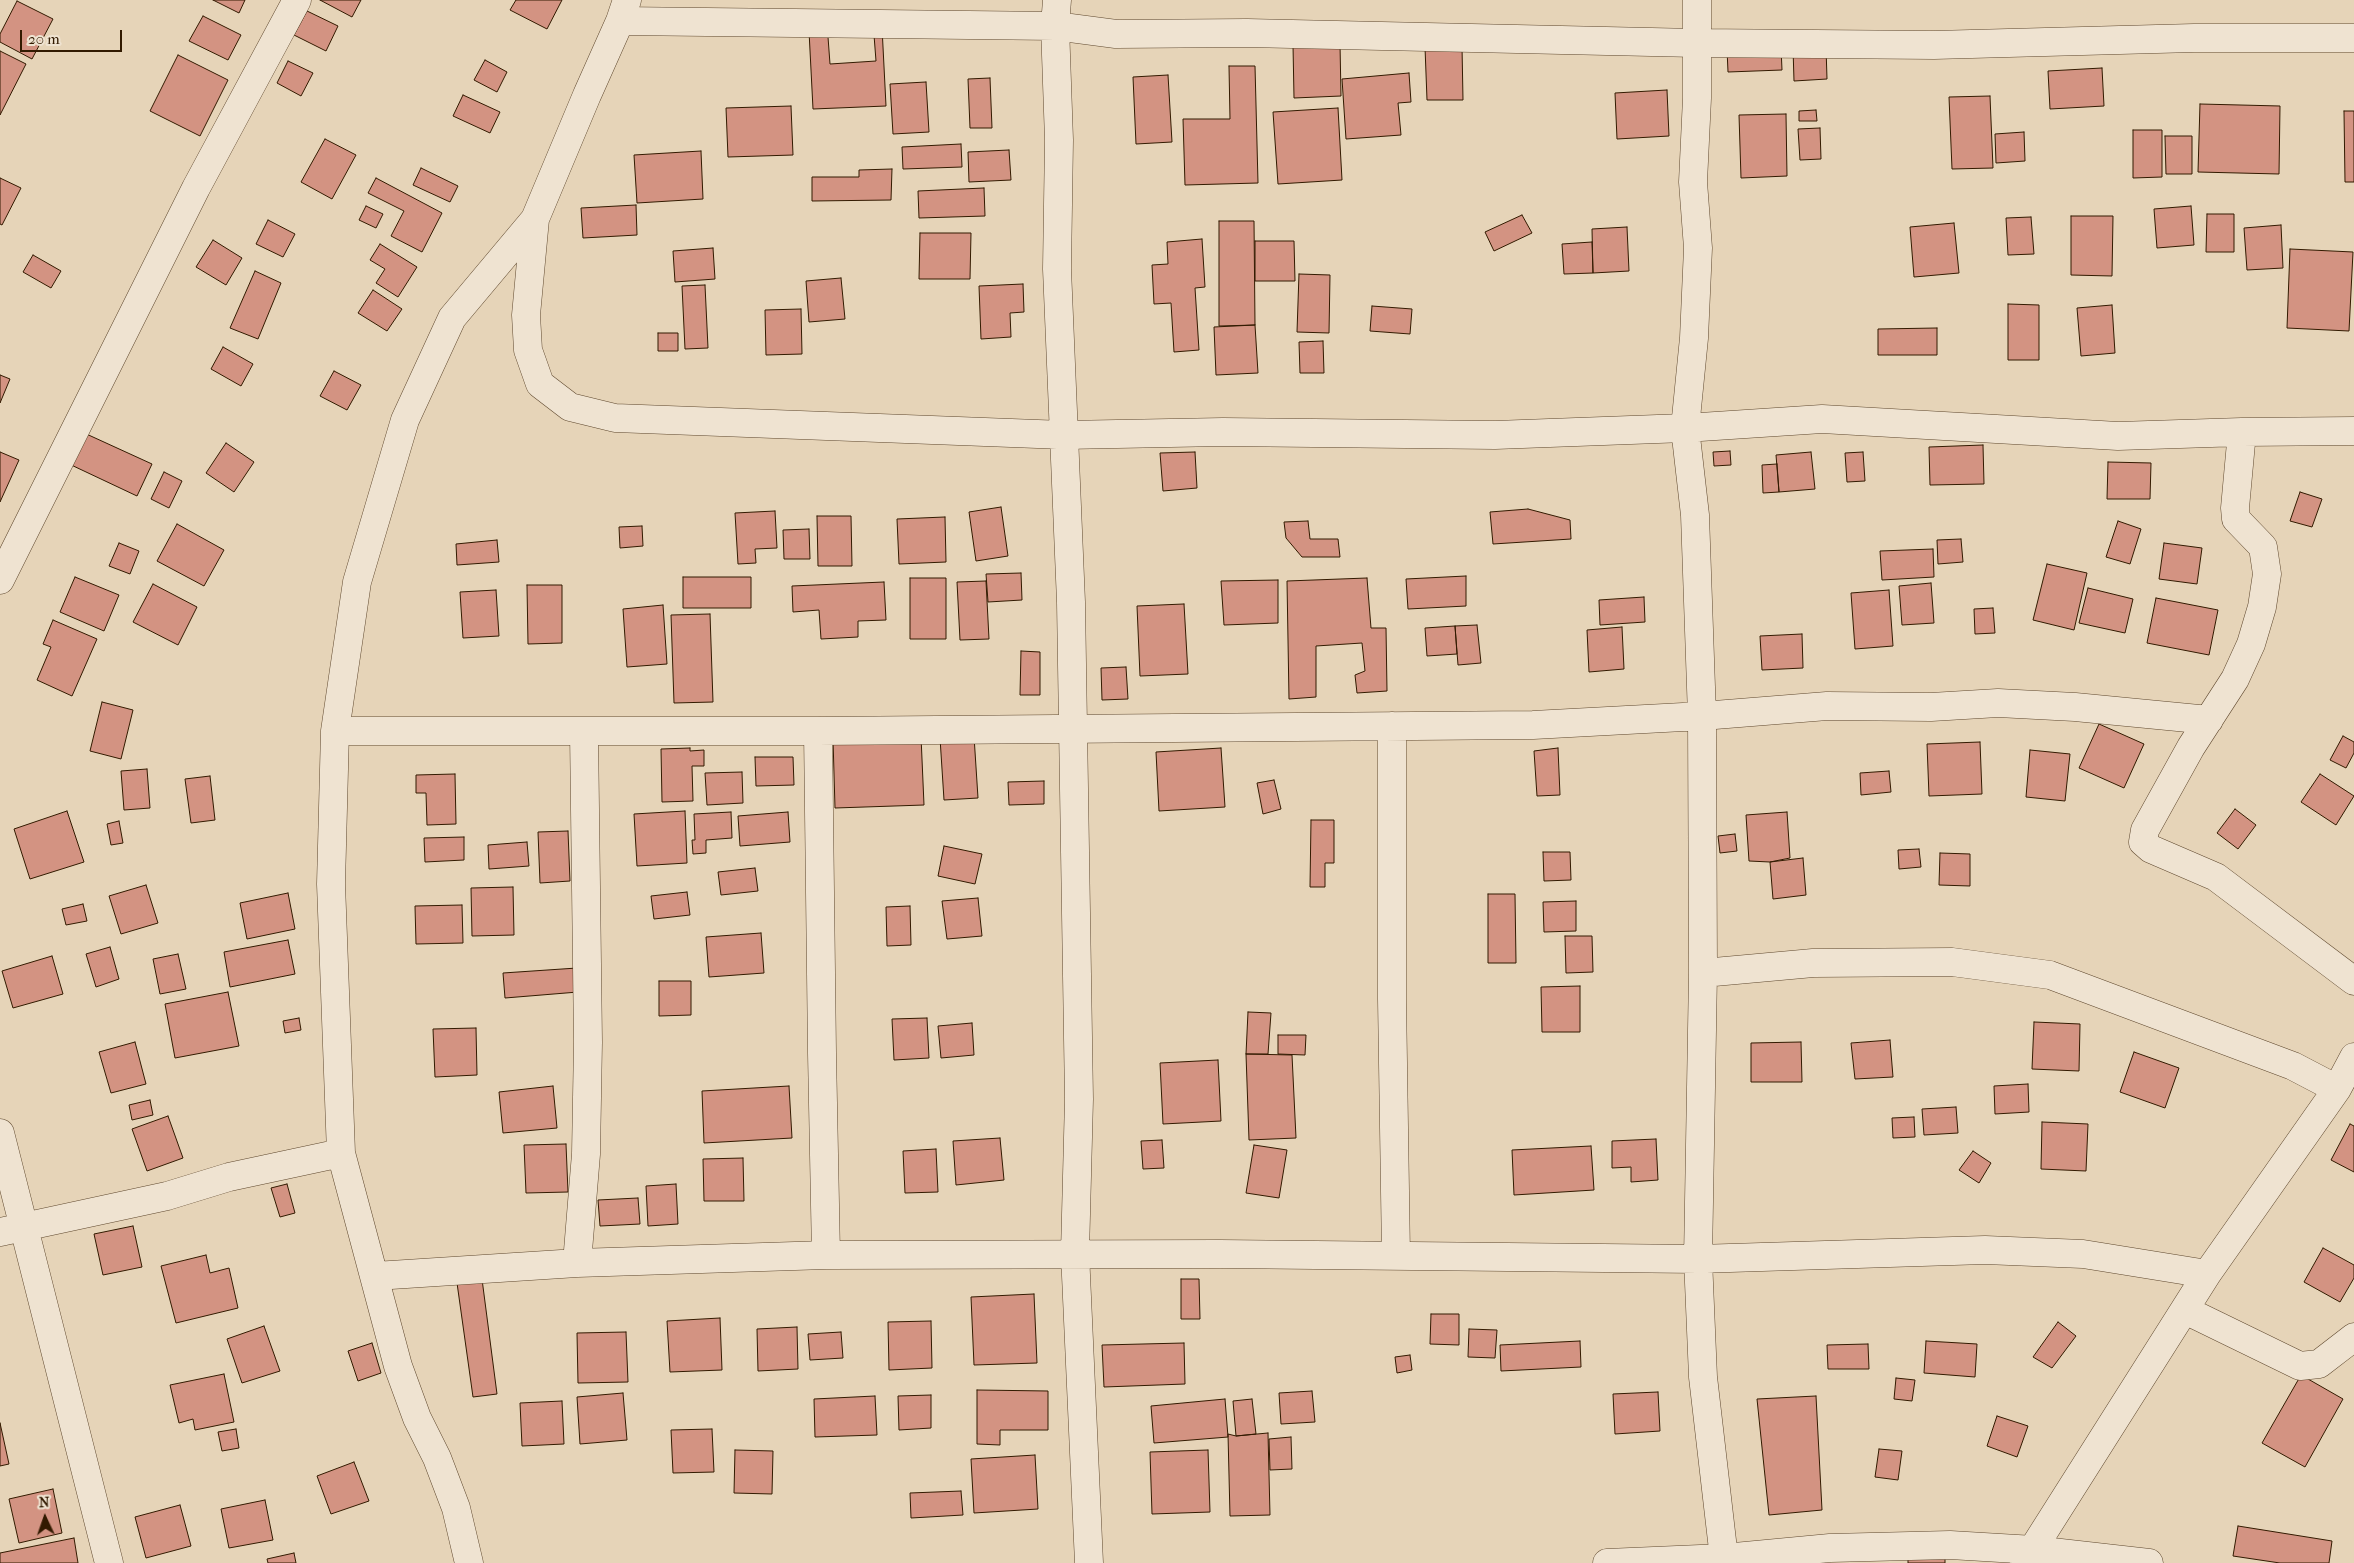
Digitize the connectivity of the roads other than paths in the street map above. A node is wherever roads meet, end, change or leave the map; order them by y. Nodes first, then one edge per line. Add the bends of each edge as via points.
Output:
1 (297, 0) edge
2 (1697, 0) edge
3 (624, 11) edge
4 (1056, 13) edge
5 (2354, 38) edge
6 (1696, 43) junction
7 (535, 219) junction
8 (1685, 428) junction
9 (2354, 431) edge
10 (2242, 432) junction
11 (1064, 435) junction
12 (0, 580) edge
13 (1702, 716) junction
14 (2208, 720) junction
15 (1392, 726) junction
16 (1074, 729) junction
17 (335, 731) junction
18 (818, 731) junction
19 (584, 732) junction
20 (1703, 974) junction
21 (2354, 981) edge
22 (2354, 1057) edge
23 (2337, 1089) junction
24 (0, 1133) edge
25 (341, 1153) junction
26 (11, 1229) edge
27 (1075, 1253) junction
28 (826, 1255) junction
29 (1396, 1255) junction
30 (1698, 1259) junction
31 (577, 1262) junction
32 (2207, 1274) junction
33 (375, 1276) junction
34 (2185, 1310) junction
35 (2354, 1337) edge
36 (2029, 1556) edge
37 (1726, 1561) edge
38 (109, 1563) edge
39 (469, 1563) edge
40 (1089, 1563) edge
41 (1607, 1563) edge
42 (2149, 1563) edge

1 - 12 street via 196,188
2 - 6 street
3 - 4 street
3 - 7 street
4 - 6 street via 1116,34 1256,33
4 - 11 street via 1059,140 1057,268
5 - 6 street via 2194,38 1934,45
6 - 8 street via 1693,182 1698,248
7 - 11 street via 526,315 528,350 540,384 570,407 615,418
7 - 17 street via 452,318 405,420 357,582
8 - 10 street via 1822,419 2118,436
8 - 11 street via 1495,435 1223,432
8 - 13 street via 1695,514
9 - 10 street
10 - 14 street via 2236,518 2263,547 2267,574 2251,644 2236,679
11 - 16 street
13 - 14 street via 1827,706 1931,707 1998,703
13 - 15 street via 1533,725
13 - 20 street
14 - 21 street via 2145,830 2143,842 2152,850 2216,877
15 - 16 street
15 - 29 street
16 - 18 street
16 - 27 street via 1079,1099
17 - 19 street
17 - 25 street via 331,884
18 - 19 street
18 - 28 street
19 - 31 street via 588,1042 586,1154
20 - 23 street via 1813,963 1952,962 2050,975 2293,1066
20 - 30 street
22 - 23 street
23 - 32 street
24 - 26 street
25 - 26 street via 229,1177 167,1196
25 - 33 street
26 - 38 street
27 - 28 street
27 - 29 street
27 - 40 street
28 - 31 street
29 - 30 street
30 - 32 street via 1985,1250 2083,1254
30 - 37 street via 1703,1377
31 - 33 street
32 - 34 street
33 - 39 street via 398,1366 456,1508
34 - 35 street via 2300,1366 2319,1364
34 - 36 street
36 - 37 street via 1950,1545 1830,1548
36 - 42 street
37 - 41 street

